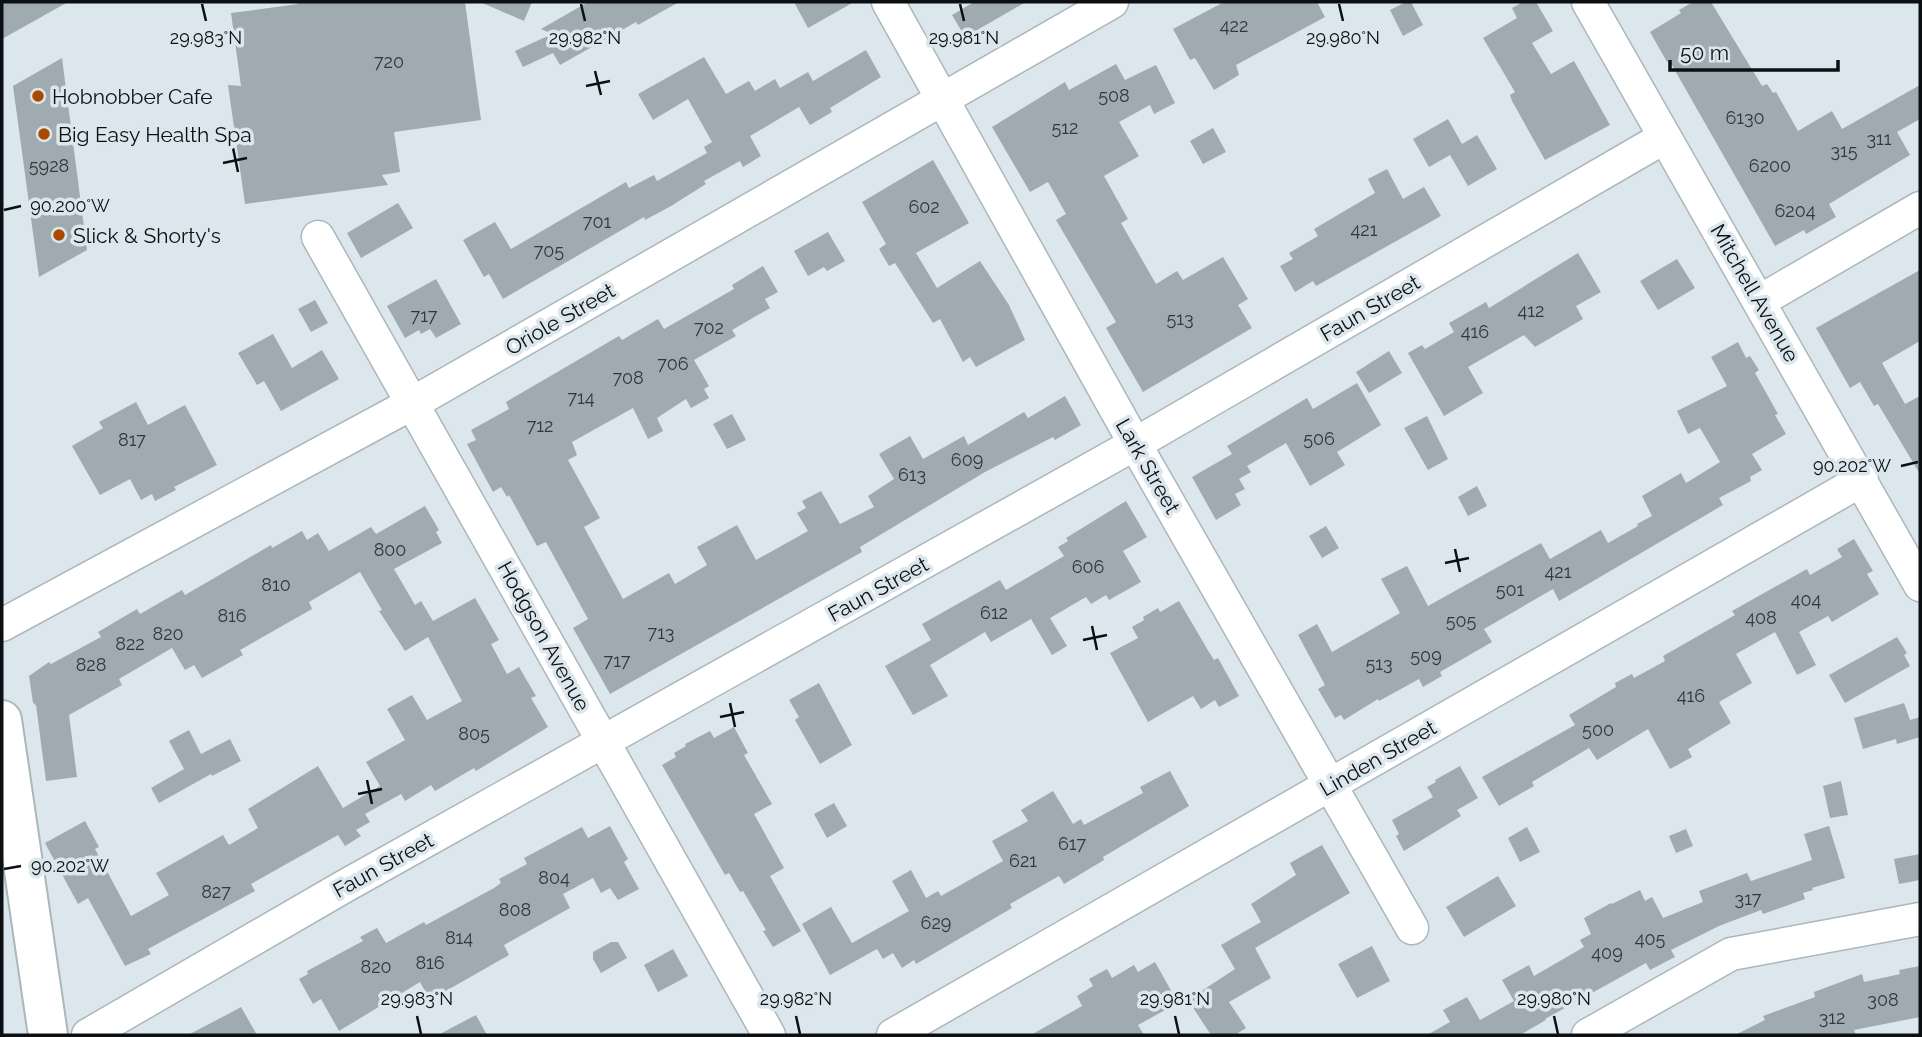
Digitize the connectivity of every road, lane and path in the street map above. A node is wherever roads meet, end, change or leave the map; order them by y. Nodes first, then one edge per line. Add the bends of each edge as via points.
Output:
1 (888, 2) edge
2 (1112, 2) edge
3 (1588, 2) edge
4 (941, 100) junction
5 (1665, 137) junction
6 (1920, 208) edge
7 (318, 237) dead end
8 (1759, 301) junction
9 (413, 403) junction
10 (1135, 444) junction
11 (1862, 480) junction
12 (1920, 585) edge
13 (2, 625) edge
14 (2, 720) edge
15 (604, 743) junction
16 (1330, 785) junction
17 (1920, 919) edge
18 (1412, 928) dead end
19 (48, 1035) edge
20 (88, 1035) edge
21 (769, 1035) edge
22 (893, 1035) edge
23 (1588, 1035) edge

1 - 4 street, Lark Street
2 - 4 street, Oriole Street
3 - 5 street, Mitchell Avenue
4 - 9 street, Oriole Street
4 - 10 street, Lark Street
5 - 8 street, Mitchell Avenue
5 - 10 street, Faun Street
6 - 8 street
7 - 9 street, Hodgson Avenue
8 - 11 street, Mitchell Avenue
9 - 13 street, Oriole Street
9 - 15 street, Hodgson Avenue
10 - 15 street, Faun Street
10 - 16 street, Lark Street
11 - 12 street, Mitchell Avenue
11 - 16 street, Linden Street
14 - 19 main road
15 - 20 street, Faun Street
15 - 21 street, Hodgson Avenue
16 - 18 street, Lark Street
16 - 22 street, Linden Street
17 - 23 street via 1731,954

